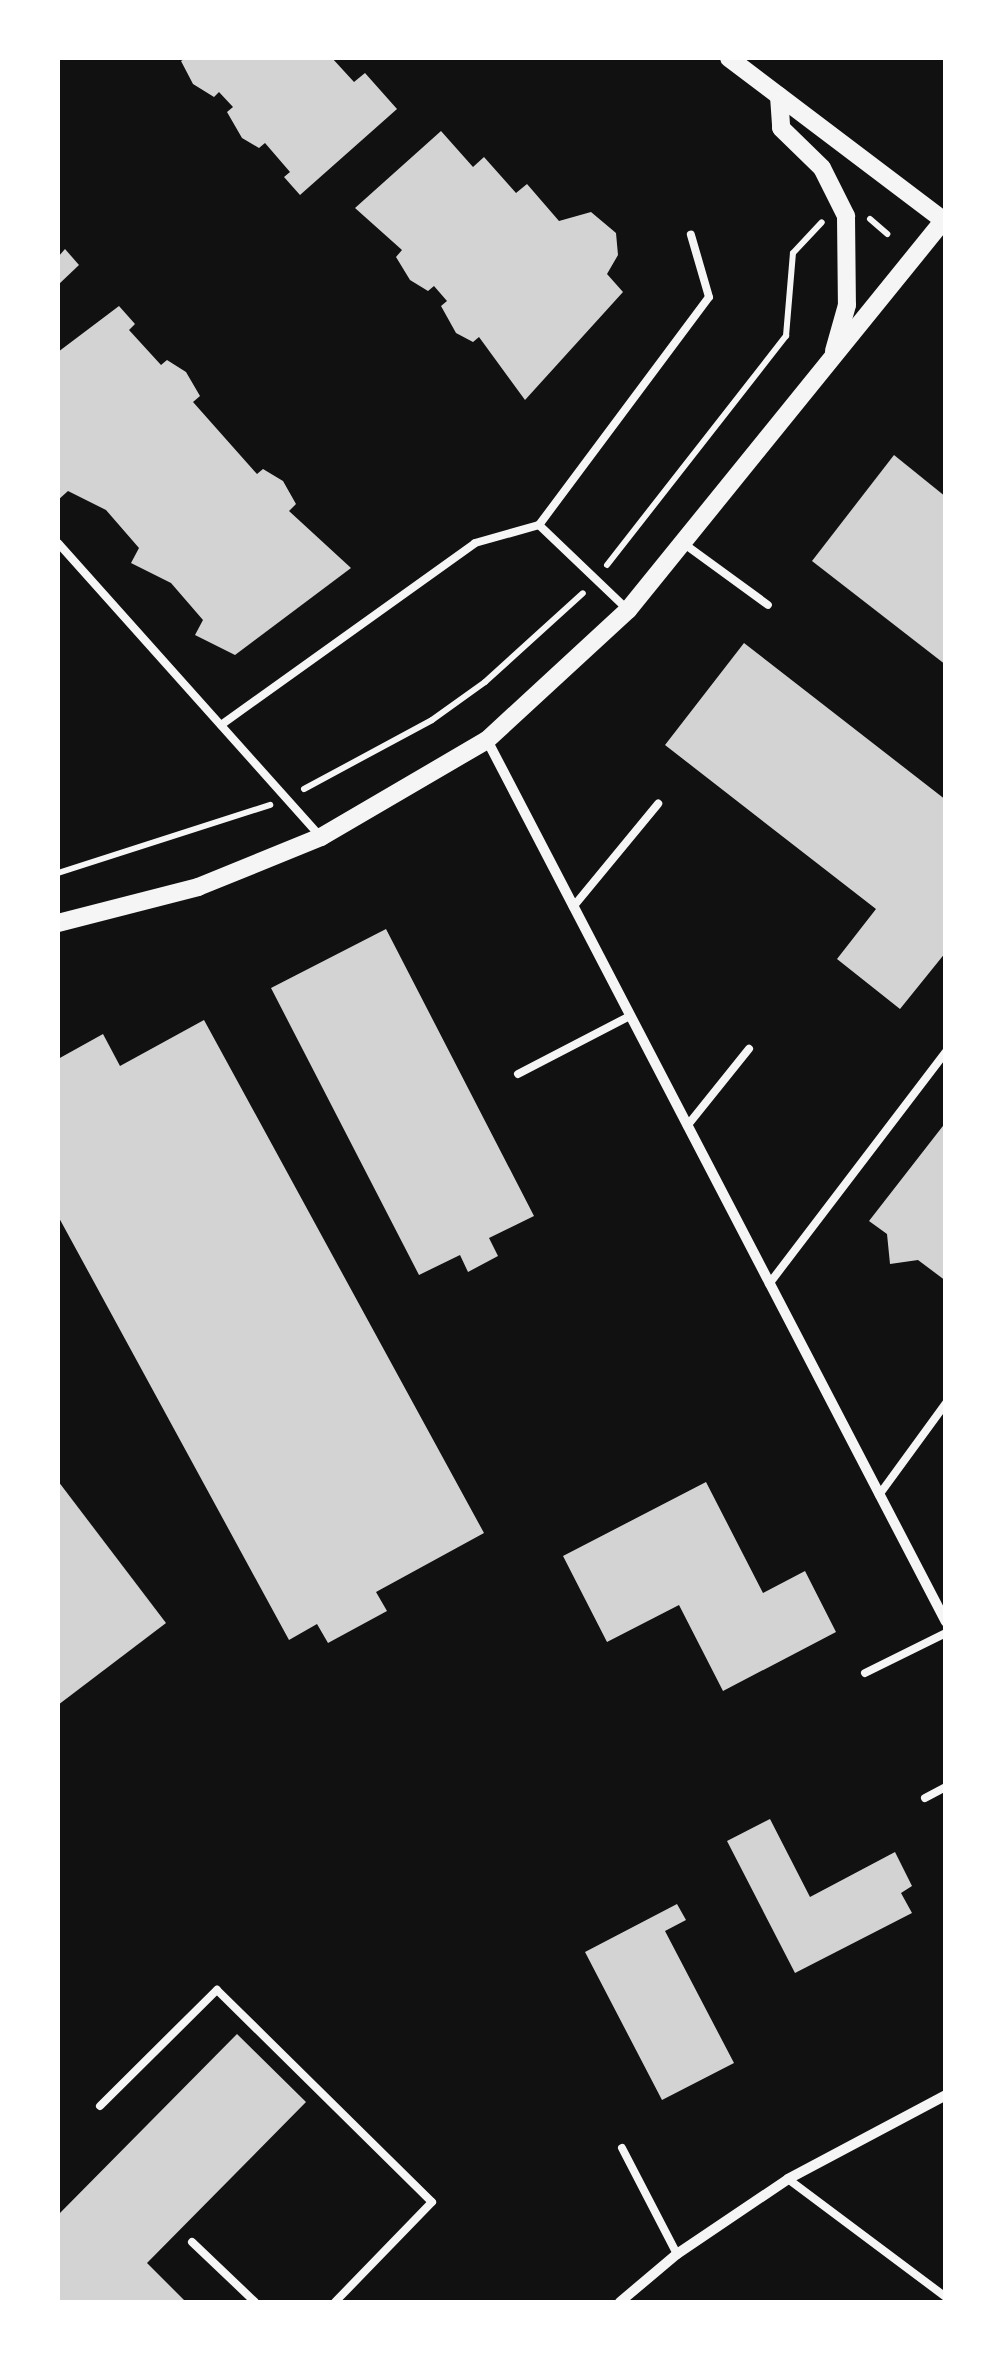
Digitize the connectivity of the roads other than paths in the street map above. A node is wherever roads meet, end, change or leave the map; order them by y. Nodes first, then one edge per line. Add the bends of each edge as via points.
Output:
1 (730, 58) edge
2 (779, 96) junction
3 (945, 220) edge
4 (691, 235) dead end
5 (831, 361) junction
6 (539, 524) junction
7 (58, 543) edge
8 (683, 543) junction
9 (768, 605) dead end
10 (628, 610) junction
11 (221, 725) junction
12 (487, 740) junction
13 (658, 804) dead end
14 (321, 836) junction
15 (573, 907) junction
16 (58, 923) edge
17 (630, 1016) junction
18 (749, 1049) dead end
19 (946, 1052) edge
20 (518, 1074) dead end
21 (687, 1126) junction
22 (769, 1284) junction
23 (946, 1402) edge
24 (879, 1495) junction
25 (942, 1605) edge
26 (946, 1622) edge
27 (946, 1632) edge
28 (865, 1673) dead end
29 (946, 1787) edge
30 (925, 1798) dead end
31 (946, 2095) edge
32 (100, 2106) dead end
33 (622, 2148) dead end
34 (788, 2179) junction
35 (192, 2242) dead end
36 (677, 2254) junction
37 (946, 2297) edge
38 (255, 2302) edge
39 (335, 2302) edge
40 (620, 2302) edge

1 - 2 street
2 - 3 street
2 - 5 street via 781,128 822,168 846,216 847,305
3 - 5 street
4 - 6 lane via 709,297
5 - 8 street
6 - 10 lane
6 - 11 lane via 475,544
7 - 11 lane
8 - 9 lane
8 - 10 street
10 - 12 street
11 - 14 lane
12 - 14 street
12 - 15 street
13 - 15 lane
14 - 16 street via 198,886
15 - 17 street
17 - 20 lane
17 - 21 street
18 - 21 lane
19 - 22 lane
21 - 22 street
22 - 24 street
23 - 24 lane
24 - 25 street
25 - 26 street
27 - 28 lane
29 - 30 lane
31 - 34 street
32 - 39 lane via 217,1990 432,2202
33 - 36 lane
34 - 36 street
34 - 37 lane
35 - 38 lane
36 - 40 street

